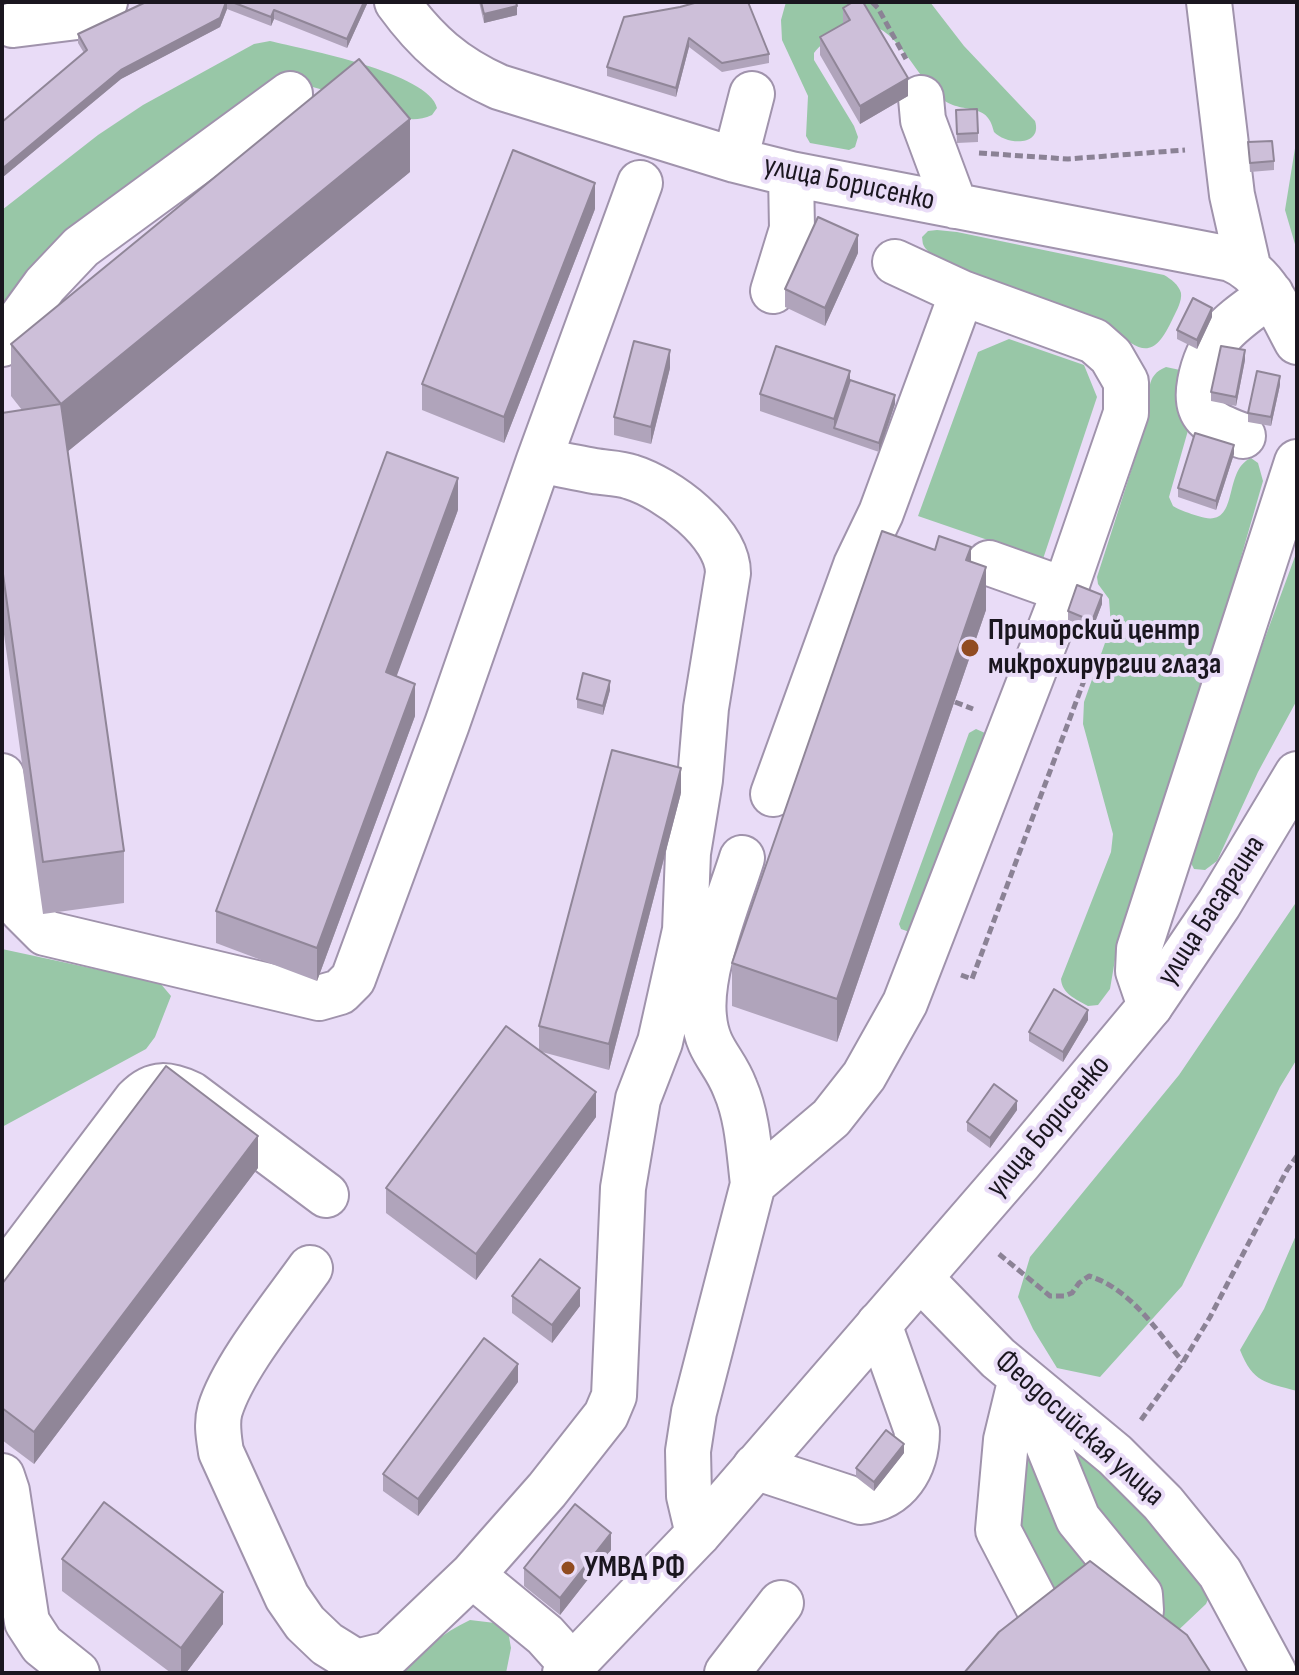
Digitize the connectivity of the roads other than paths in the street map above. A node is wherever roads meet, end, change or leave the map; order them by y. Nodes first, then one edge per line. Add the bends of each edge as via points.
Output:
1 (105, 2) edge
2 (397, 2) edge
3 (1209, 2) edge
4 (12, 23) edge
5 (290, 94) dead end
6 (752, 94) dead end
7 (921, 98) road end
8 (735, 160) junction
9 (791, 174) junction
10 (640, 183) dead end
11 (955, 206) junction
12 (895, 262) dead end
13 (1259, 280) junction
14 (773, 291) dead end
15 (962, 293) junction
16 (1297, 342) edge
17 (2, 344) edge
18 (1243, 436) dead end
19 (539, 460) junction
20 (1297, 462) edge
21 (989, 563) dead end
22 (1065, 590) junction
23 (1297, 774) edge
24 (2, 776) edge
25 (773, 794) dead end
26 (742, 858) dead end
27 (1150, 1006) junction
28 (753, 1184) junction
29 (326, 1195) dead end
30 (310, 1268) dead end
31 (2, 1277) edge
32 (920, 1278) junction
33 (879, 1324) junction
34 (1021, 1378) junction
35 (755, 1467) junction
36 (2, 1476) edge
37 (698, 1534) junction
38 (472, 1575) junction
39 (781, 1603) dead end
40 (1130, 1625) edge
41 (1048, 1626) edge
42 (18, 1627) edge
43 (569, 1669) edge
44 (1266, 1669) edge
45 (77, 1673) edge
46 (727, 1673) edge

1 - 4 street via 85,16
2 - 8 street, улица Борисенко via 440,53 489,83
3 - 13 street via 1232,195
5 - 17 street via 81,247
6 - 8 street
7 - 11 street via 923,120
8 - 9 street, улица Борисенко
9 - 11 street, улица Борисенко
9 - 14 street via 792,229
10 - 19 street
11 - 13 street, улица Борисенко via 1216,254
12 - 15 street
13 - 16 street
13 - 18 street via 1216,338 1203,364 1197,399 1201,413
15 - 22 street via 1094,341 1111,356 1126,382 1126,413
15 - 25 street
19 - 24 street via 353,979 340,992 319,998 45,933 22,910
19 - 38 street via 630,476 653,486 702,524 726,556 728,573 688,853 685,930 660,1042 638,1099 623,1188 614,1396 606,1415 547,1490
20 - 27 street via 1139,949 1138,971
21 - 22 street
22 - 28 street via 905,1003 864,1076 831,1118
23 - 27 street, улица Басаргина
26 - 28 street via 703,996 709,1045 735,1088 746,1124
27 - 32 street, улица Борисенко
28 - 37 street via 694,1412 689,1496
29 - 31 street via 191,1094 160,1085 136,1100
30 - 38 street via 232,1383 218,1432 221,1452 287,1597 327,1644 356,1662 389,1654
32 - 33 street, улица Борисенко
32 - 34 street, Феодосийская улица
33 - 35 street, улица Борисенко
33 - 35 street via 917,1431 912,1464 889,1495 861,1502
34 - 40 street via 1078,1519 1140,1595 1141,1610
34 - 41 street via 1006,1440 998,1530
34 - 44 street, Феодосийская улица via 1115,1455 1163,1503 1220,1573
35 - 37 street, улица Борисенко
36 - 42 street
37 - 43 street, улица Борисенко
38 - 43 street via 545,1635
39 - 46 street
42 - 45 street

